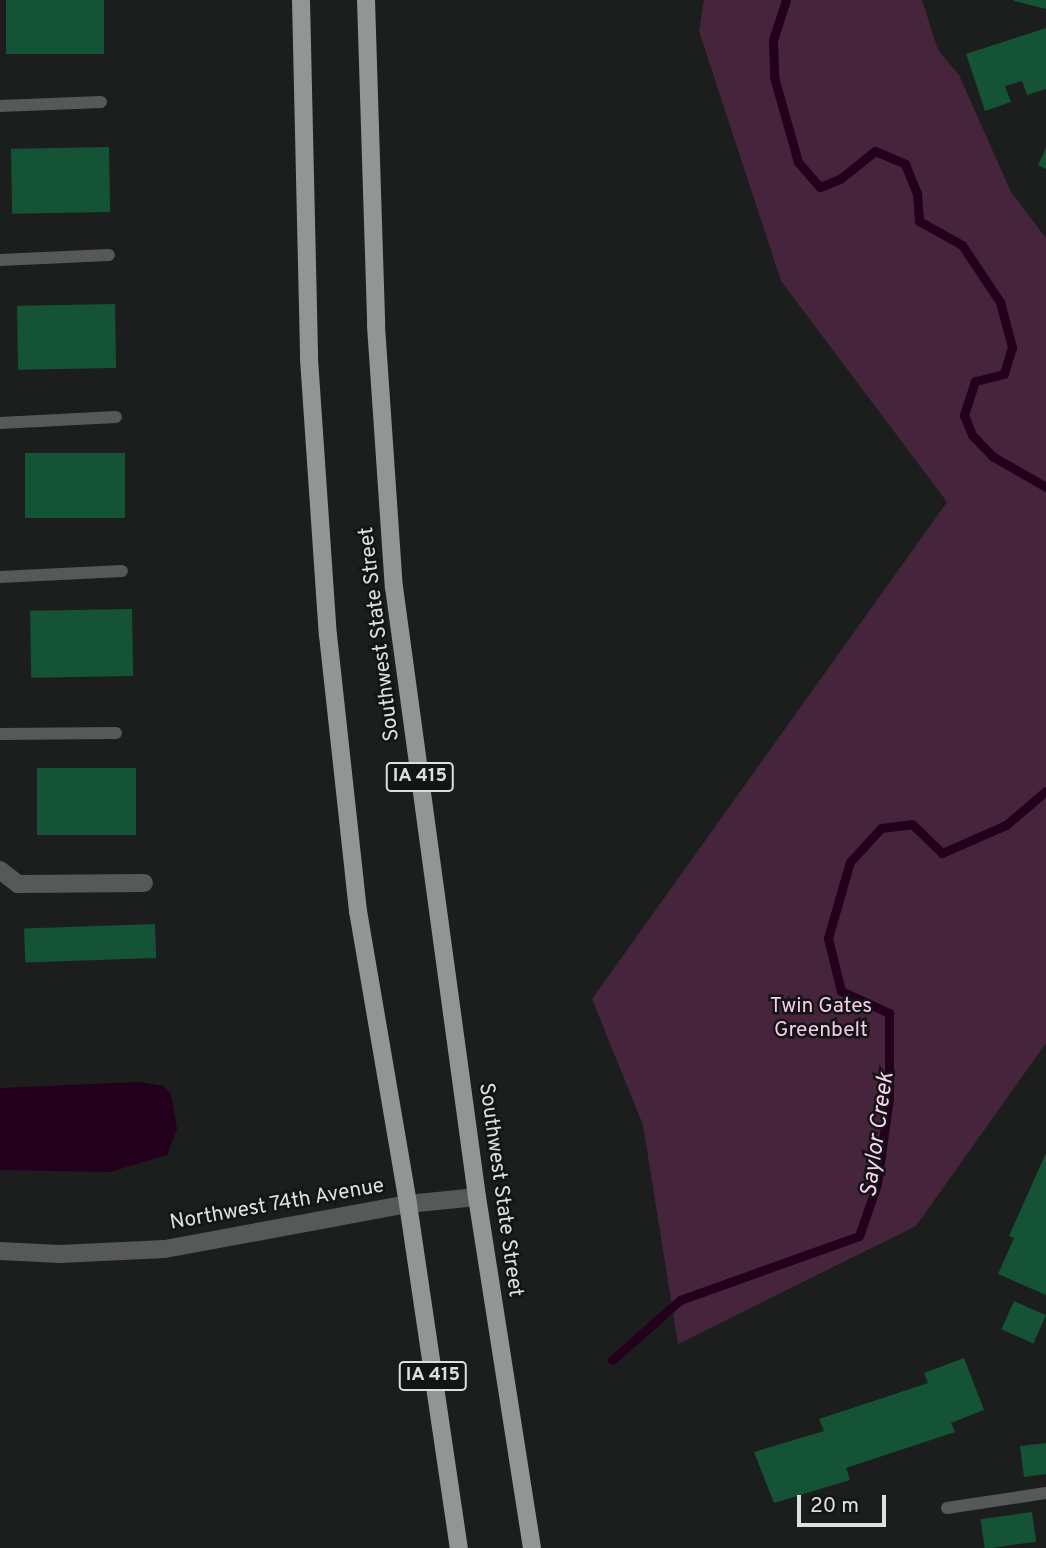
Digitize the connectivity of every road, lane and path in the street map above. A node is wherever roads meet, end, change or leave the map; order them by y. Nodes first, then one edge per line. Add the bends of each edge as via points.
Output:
1 (301, 0) edge
2 (366, 0) edge
3 (101, 102) dead end
4 (0, 106) edge
5 (109, 255) dead end
6 (0, 260) edge
7 (116, 417) dead end
8 (0, 423) edge
9 (122, 571) dead end
10 (0, 577) edge
11 (116, 733) dead end
12 (0, 734) edge
13 (0, 870) edge
14 (145, 883) dead end
15 (477, 1197) junction
16 (408, 1204) junction
17 (0, 1251) edge
18 (1046, 1493) edge
19 (947, 1508) dead end
20 (458, 1548) edge
21 (532, 1548) edge

1 - 16 main road, IA 415 via 309,359 328,635 358,911
2 - 15 main road, Southwest State Street / IA 415 via 376,326 394,587
3 - 4 lane
5 - 6 lane
7 - 8 lane
9 - 10 lane
11 - 12 lane
13 - 14 street via 18,884
15 - 16 street, Northwest 74th Avenue
15 - 21 main road, Southwest State Street / IA 415
16 - 17 street, Northwest 74th Avenue via 165,1249 60,1254
16 - 20 main road, IA 415
18 - 19 lane

